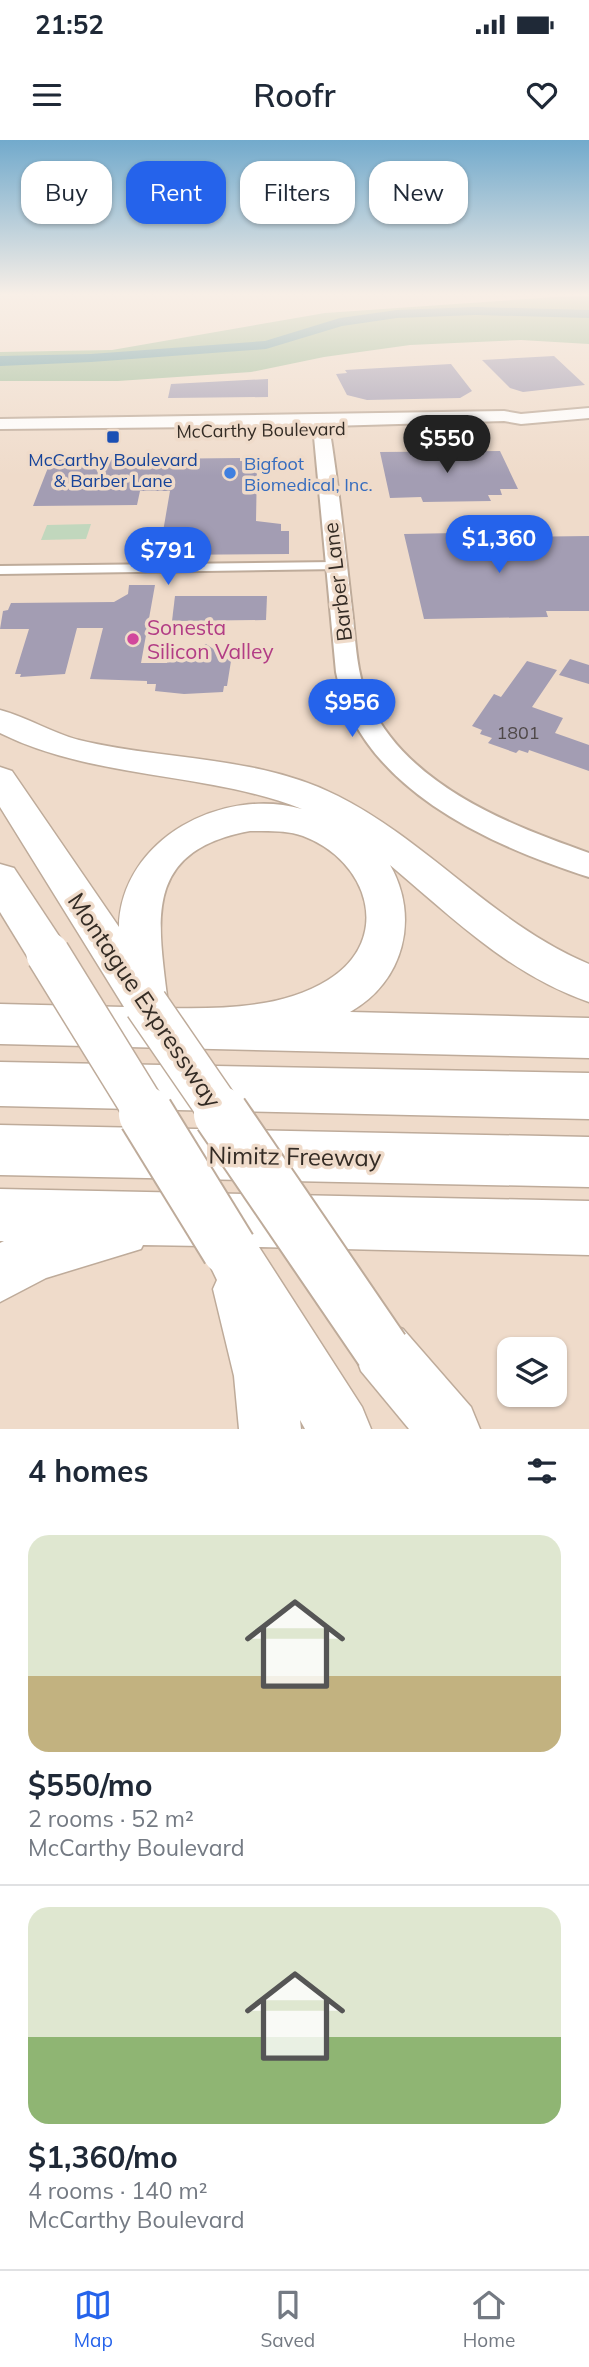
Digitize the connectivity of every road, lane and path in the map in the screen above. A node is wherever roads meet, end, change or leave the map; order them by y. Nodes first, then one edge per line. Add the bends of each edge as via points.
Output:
1 (589, 413) edge
2 (0, 424) edge
3 (322, 432) junction
4 (0, 433) edge
5 (335, 566) junction
6 (0, 570) edge
7 (0, 720) edge
8 (0, 779) edge
9 (589, 865) edge
10 (0, 879) edge
11 (0, 895) edge
12 (126, 948) junction
13 (48, 954) junction
14 (589, 984) edge
15 (0, 1024) edge
16 (226, 1028) junction
17 (589, 1038) edge
18 (0, 1084) edge
19 (589, 1096) edge
20 (0, 1150) edge
21 (589, 1163) edge
22 (0, 1214) edge
23 (166, 1219) junction
24 (588, 1228) edge
25 (0, 1274) edge
26 (382, 1350) junction
27 (276, 1355) junction
28 (270, 1429) edge
29 (340, 1429) edge
30 (432, 1429) edge
31 (449, 1429) edge

1 - 3 main road, McCarthy Boulevard via 509,423
2 - 3 main road, McCarthy Boulevard
3 - 4 main road, McCarthy Boulevard via 308,436 266,430
3 - 5 main road, Barber Lane
5 - 6 street
5 - 9 main road, Barber Lane via 347,660 358,705 394,757 452,804
7 - 14 highway via 47,743 248,778 324,803 359,823 532,956
8 - 12 highway, Montague Expressway
10 - 13 highway
11 - 13 highway
12 - 16 highway via 151,874 173,849 226,821 300,821 331,831 359,852 380,880 388,918 374,962 337,998 285,1017
12 - 26 highway, Montague Expressway, bridge via 146,1004
13 - 27 highway, bridge via 229,1249
15 - 16 highway
16 - 17 highway
18 - 19 highway
20 - 21 highway, Nimitz Freeway
22 - 23 highway
23 - 24 highway
23 - 25 highway via 73,1242 15,1263
26 - 30 highway, Montague Expressway
26 - 31 highway
27 - 28 highway
27 - 29 highway

